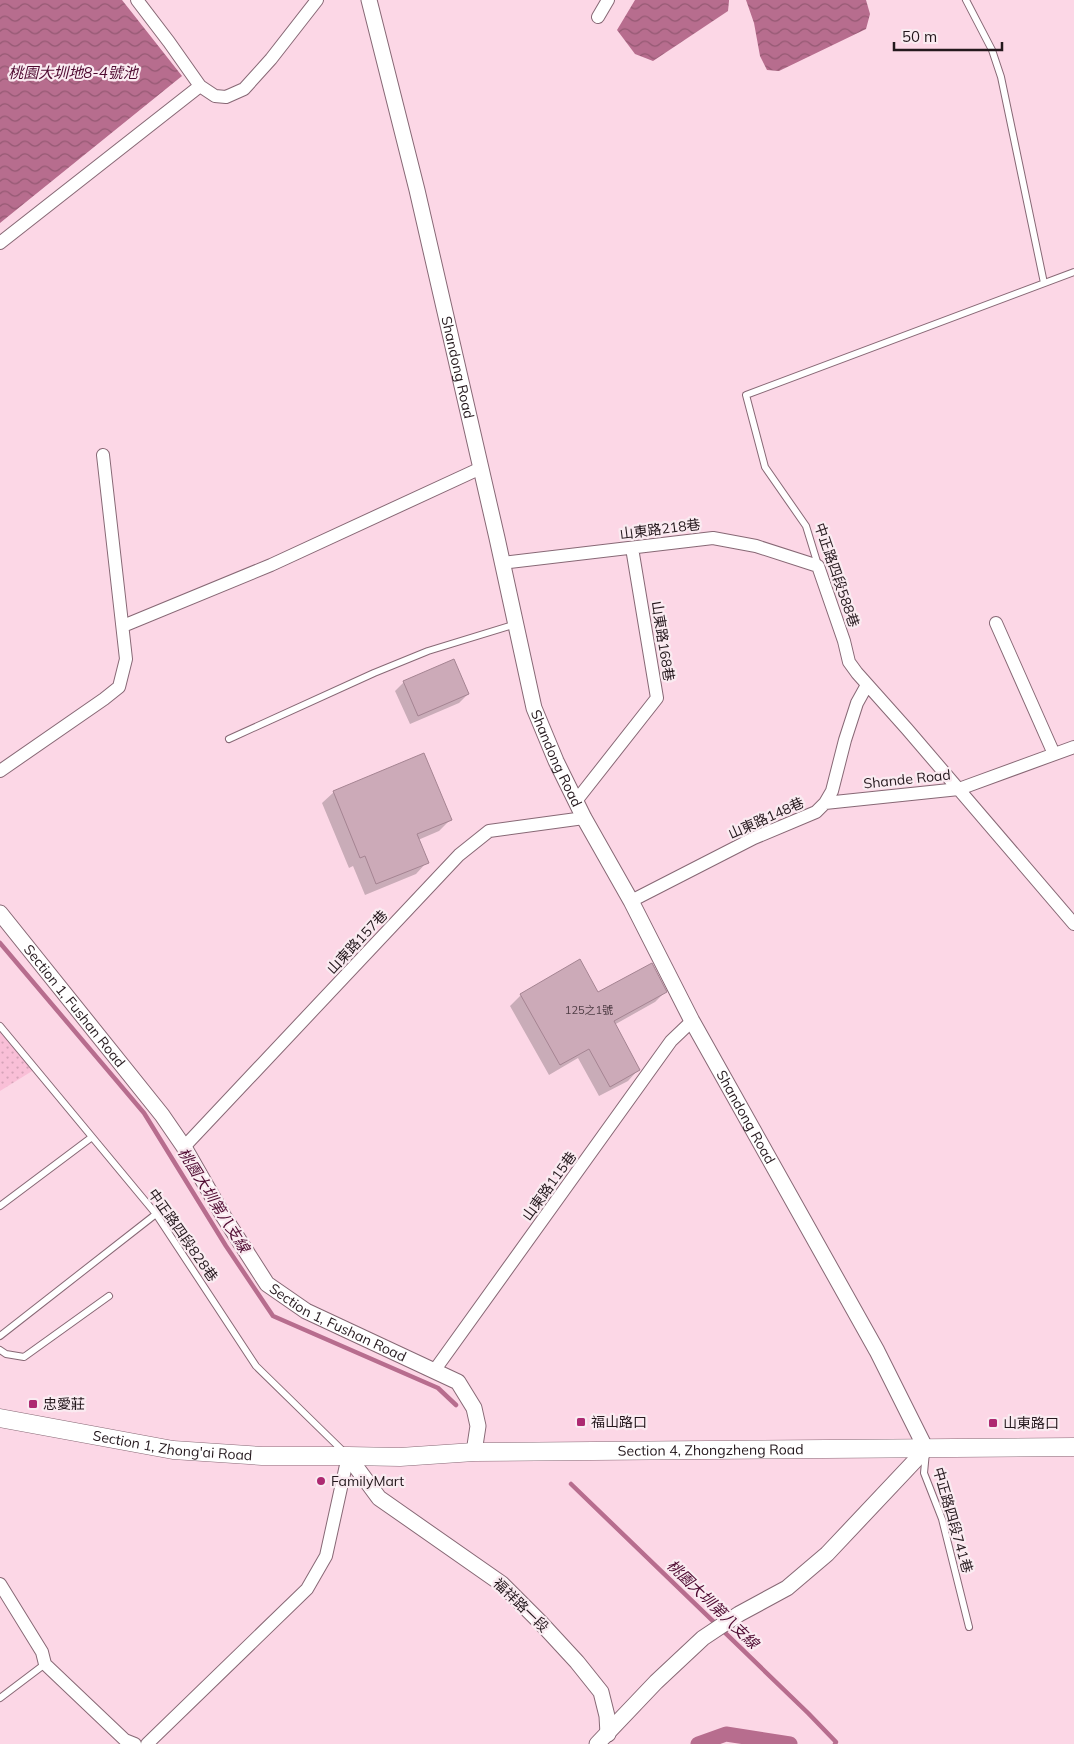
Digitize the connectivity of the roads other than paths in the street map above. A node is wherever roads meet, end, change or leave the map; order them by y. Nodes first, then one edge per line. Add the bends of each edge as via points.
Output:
1 (137, 0) edge
2 (317, 0) edge
3 (369, 0) edge
4 (608, 0) edge
5 (966, 0) edge
6 (598, 17) dead end
7 (200, 86) junction
8 (0, 243) edge
9 (1074, 272) edge
10 (1044, 283) junction
11 (103, 455) dead end
12 (481, 468) junction
13 (632, 548) junction
14 (502, 563) junction
15 (818, 566) junction
16 (996, 623) dead end
17 (516, 624) junction
18 (122, 626) junction
19 (867, 685) junction
20 (229, 739) dead end
21 (1074, 747) edge
22 (1054, 754) junction
23 (0, 771) edge
24 (959, 789) junction
25 (576, 801) junction
26 (826, 803) junction
27 (584, 818) junction
28 (631, 901) junction
29 (0, 913) edge
30 (1074, 924) edge
31 (692, 1020) junction
32 (0, 1026) edge
33 (92, 1137) junction
34 (184, 1147) junction
35 (0, 1206) edge
36 (156, 1214) junction
37 (109, 1296) dead end
38 (0, 1336) edge
39 (0, 1350) edge
40 (434, 1371) junction
41 (0, 1418) edge
42 (1074, 1446) edge
43 (926, 1449) junction
44 (474, 1452) junction
45 (348, 1456) junction
46 (0, 1584) edge
47 (969, 1627) dead end
48 (45, 1664) junction
49 (0, 1698) edge
50 (605, 1741) edge
51 (135, 1744) edge
52 (147, 1744) edge

1 - 7 street
2 - 7 street via 244,89 226,97 215,96
3 - 12 street, Shandong Road
4 - 6 street
5 - 10 lane via 992,50 1001,77
7 - 8 street
9 - 10 lane, 中正路四段588巷
10 - 15 lane, 中正路四段588巷 via 746,396 765,467 806,526
11 - 18 street
12 - 14 street, Shandong Road
12 - 18 street via 271,565
13 - 14 street, 山東路218巷
13 - 15 street, 山東路218巷 via 713,538 756,546
13 - 25 street, 山東路168巷 via 657,698
14 - 17 street, Shandong Road
15 - 19 street, 中正路四段588巷 via 849,662
16 - 22 street
17 - 20 lane via 428,651
17 - 25 street, Shandong Road via 534,708
18 - 23 street via 126,659 119,687
19 - 24 street, 中正路四段588巷
19 - 26 street, 山東路148巷 via 845,740
21 - 22 street, Shande Road
22 - 24 street, Shande Road
24 - 26 street, Shande Road
24 - 30 street, 中正路四段588巷
25 - 27 street, Shandong Road
26 - 28 street, 山東路148巷 via 816,812 754,838
27 - 28 street, Shandong Road
27 - 34 street, 山東路157巷 via 489,831 459,855
28 - 31 street, Shandong Road
29 - 34 street, Section 1, Fushan Road
31 - 40 street, 山東路115巷 via 665,1049
31 - 43 street, Shandong Road via 877,1351
32 - 33 lane, 中正路四段828巷
33 - 35 lane
33 - 36 lane, 中正路四段828巷
34 - 40 street, Section 1, Fushan Road via 267,1284 306,1311
36 - 38 lane
36 - 45 lane, 中正路四段828巷 via 256,1366
37 - 39 lane via 24,1357
40 - 44 street, Section 1, Fushan Road via 458,1382 474,1408 478,1426
41 - 45 main road, Section 1, Zhong'ai Road via 173,1450 262,1456
42 - 43 main road, Section 4, Zhongzheng Road
43 - 44 main road, Section 4, Zhongzheng Road
43 - 47 lane, 中正路四段741巷 via 924,1473 942,1519
43 - 50 street via 826,1554 787,1588 703,1638 656,1682
44 - 45 main road, Section 4, Zhongzheng Road via 400,1457
45 - 50 street, 福祥路一段 via 378,1498 502,1584 541,1623 601,1692 607,1716
45 - 52 street via 326,1556 307,1589
46 - 48 street via 42,1652
48 - 49 lane
48 - 51 street via 125,1740

